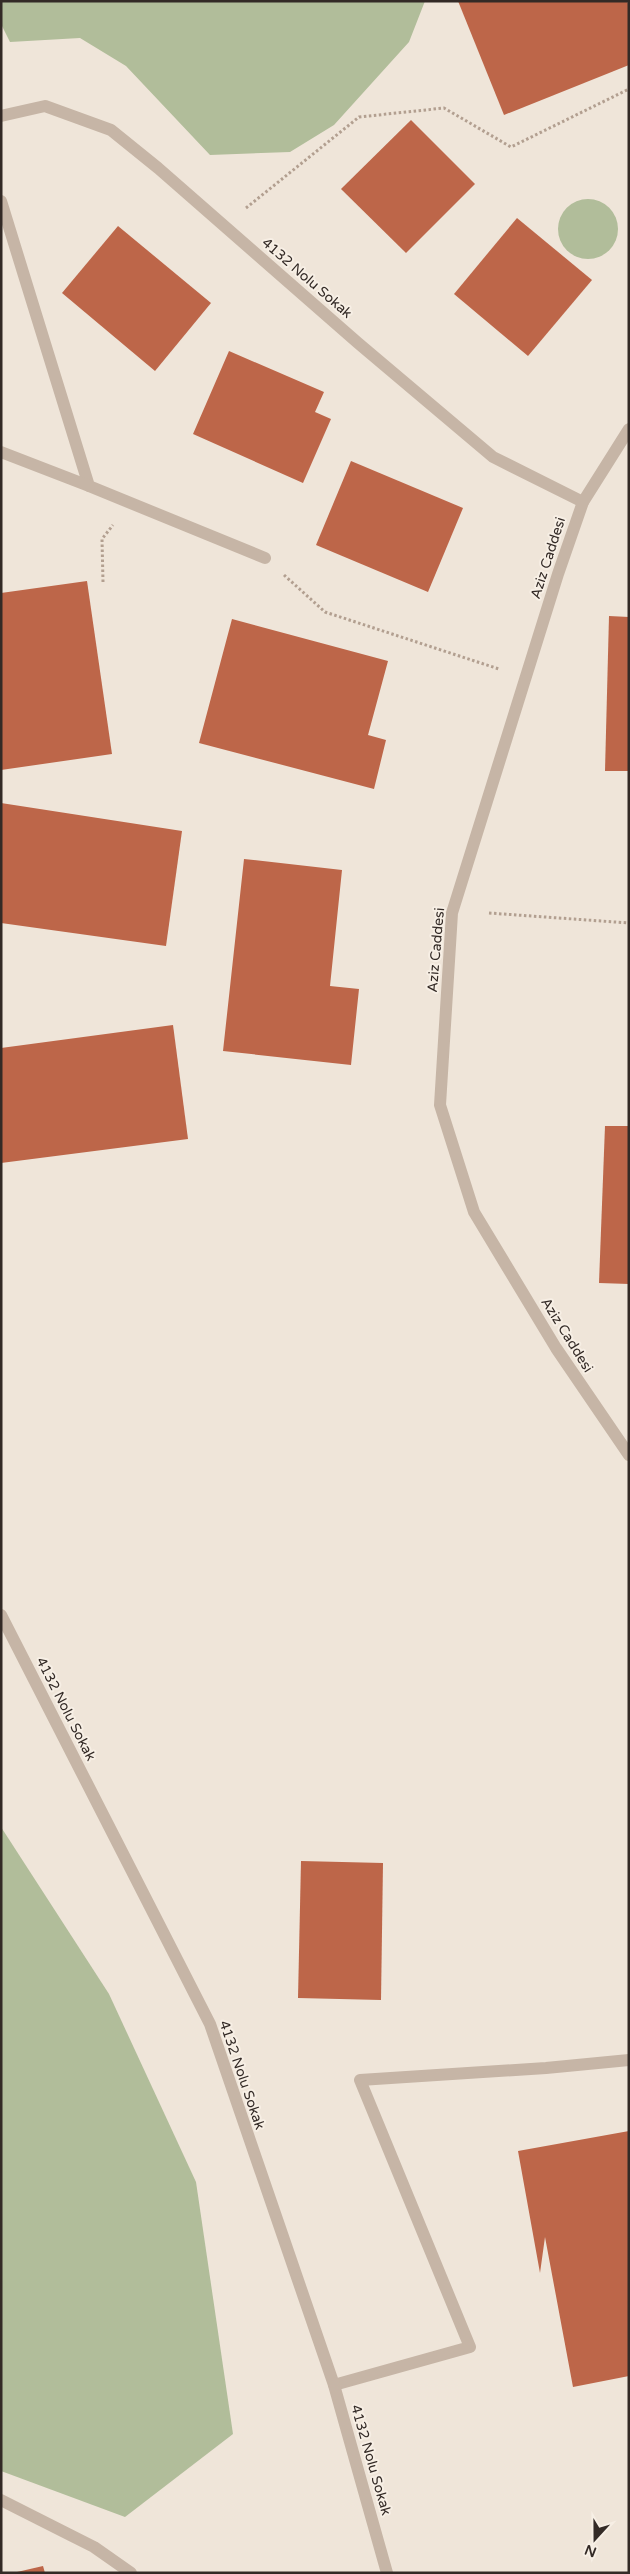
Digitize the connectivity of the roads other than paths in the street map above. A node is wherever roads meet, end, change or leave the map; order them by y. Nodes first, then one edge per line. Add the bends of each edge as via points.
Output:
1 (1, 116) edge
2 (1, 201) edge
3 (629, 429) edge
4 (1, 452) edge
5 (89, 486) junction
6 (583, 502) junction
7 (265, 558) road end
8 (629, 1455) edge
9 (1, 1615) edge
10 (629, 2060) edge
11 (334, 2386) junction
12 (1, 2500) edge
13 (131, 2573) edge
14 (387, 2573) edge

1 - 6 street, 4132 Nolu Sokak via 44,106 110,130 493,457
2 - 5 street
3 - 6 street, Aziz Caddesi
4 - 5 street
5 - 7 street
6 - 8 street, Aziz Caddesi via 452,913 440,1105 474,1212 556,1348
9 - 11 street, 4132 Nolu Sokak via 210,2024
10 - 11 street via 360,2080 470,2347
11 - 14 street, 4132 Nolu Sokak
12 - 13 street via 94,2547

